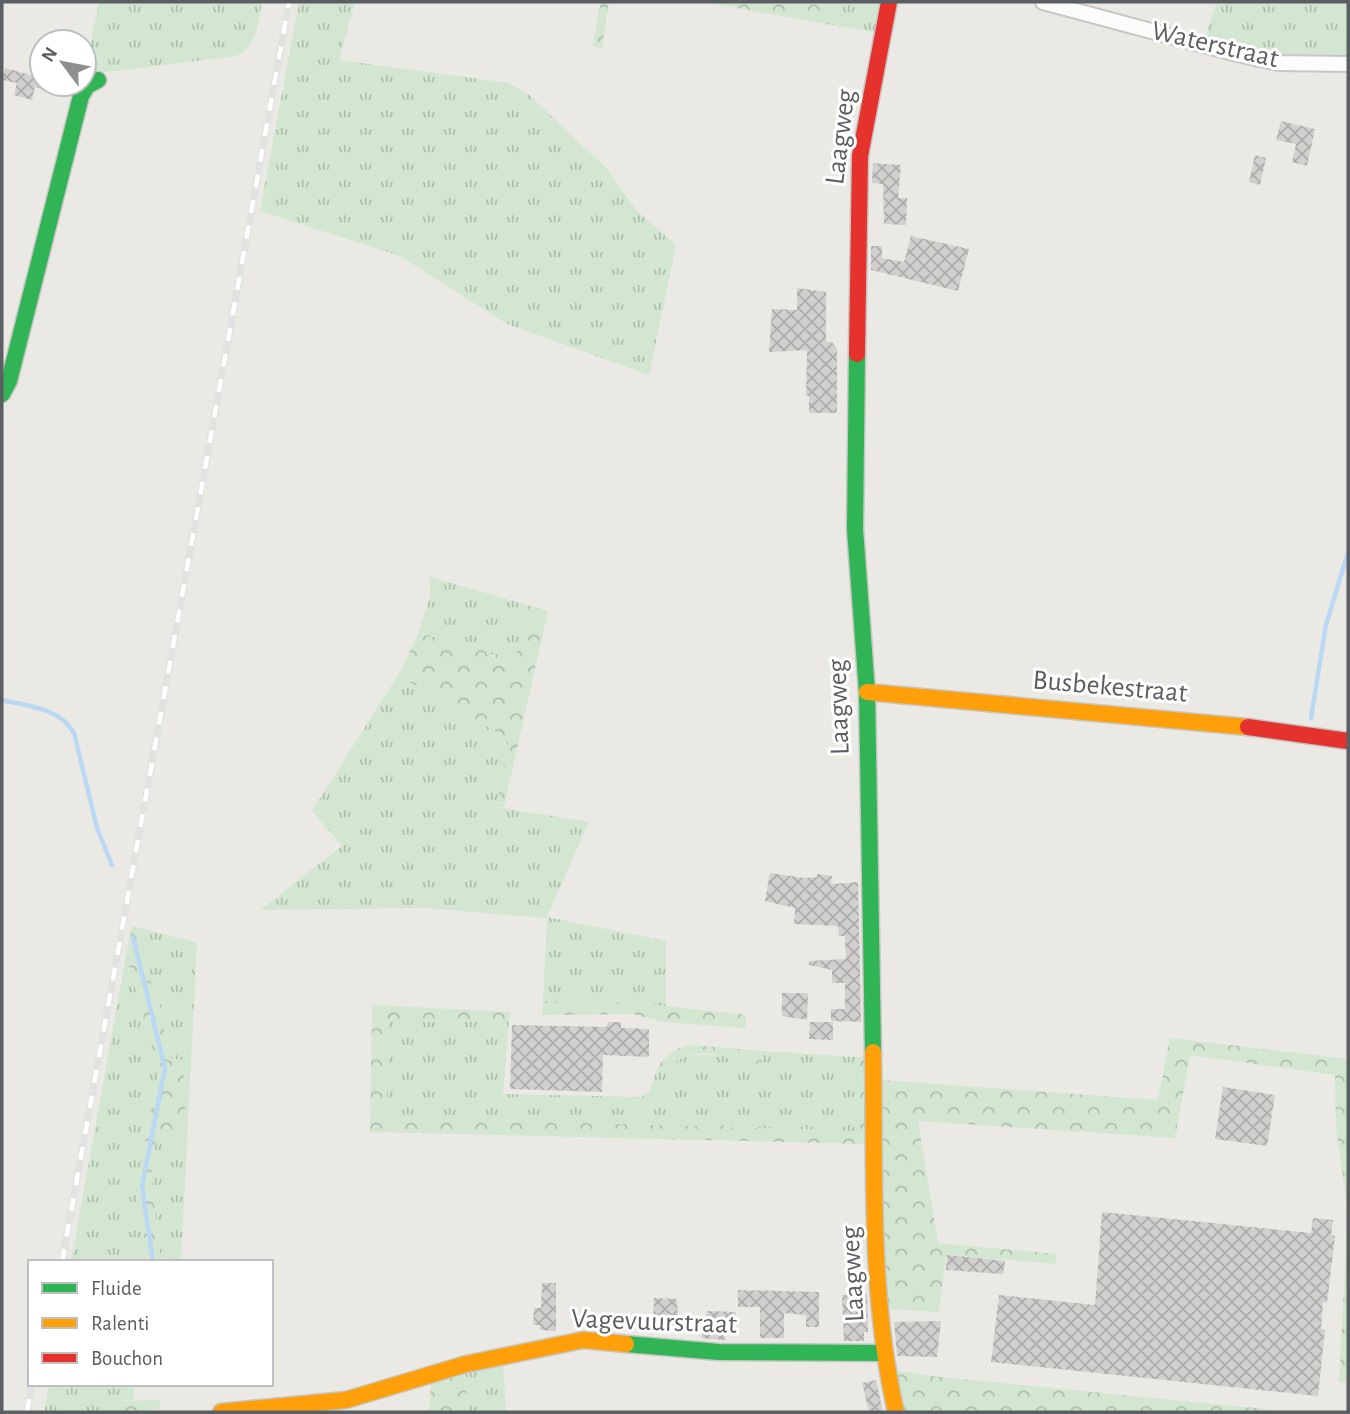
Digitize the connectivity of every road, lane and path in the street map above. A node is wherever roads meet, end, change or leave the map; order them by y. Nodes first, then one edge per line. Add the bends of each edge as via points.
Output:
1 (889, 2) edge
2 (1044, 2) edge
3 (1348, 64) edge
4 (99, 80) dead end
5 (2, 394) edge
6 (867, 692) junction
7 (1348, 741) edge
8 (883, 1353) junction
9 (347, 1406) edge
10 (220, 1412) edge
11 (897, 1412) edge

1 - 6 street, Laagweg via 860,156 855,529
2 - 3 street, Waterstraat via 1279,63
4 - 5 street via 81,96
6 - 7 street, Busbekestraat via 1230,724
6 - 8 street, Laagweg via 877,1259
8 - 9 street, Vagevuurstraat via 719,1352 583,1340 466,1364
8 - 11 street, Laagweg
9 - 10 street, Vagevuurstraat

